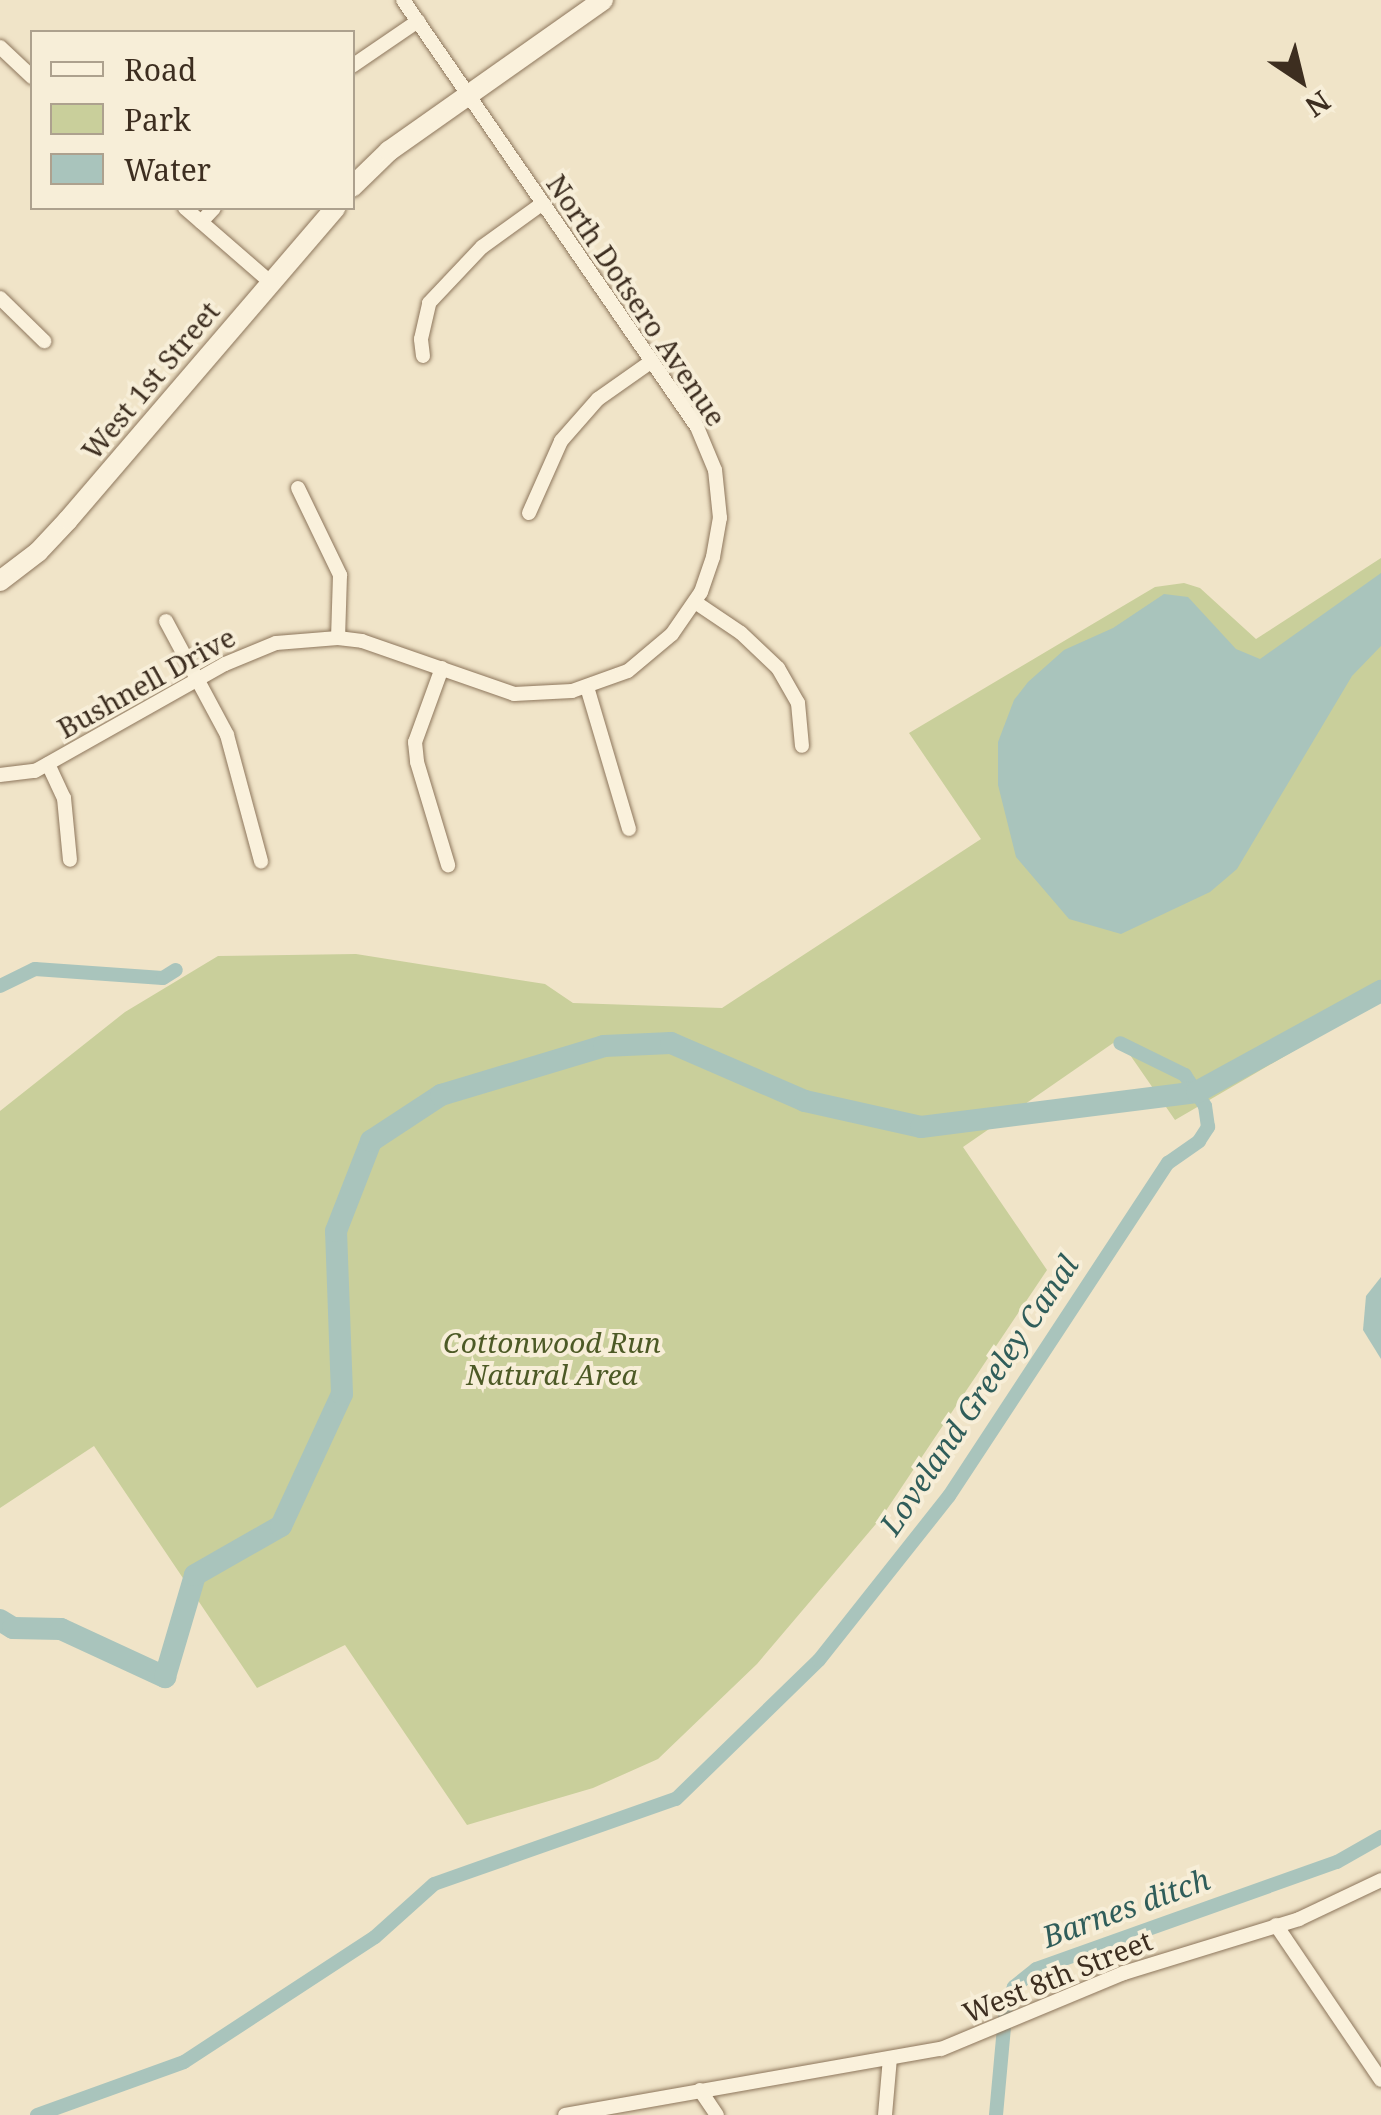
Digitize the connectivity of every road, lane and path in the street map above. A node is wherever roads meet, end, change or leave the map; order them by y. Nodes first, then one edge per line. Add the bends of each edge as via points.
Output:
1 (403, 0) edge
2 (603, 0) edge
3 (418, 21) junction
4 (0, 47) edge
5 (355, 64) edge
6 (30, 75) edge
7 (470, 96) junction
8 (355, 184) edge
9 (542, 203) junction
10 (187, 210) edge
11 (212, 210) edge
12 (332, 210) edge
13 (202, 222) junction
14 (269, 281) junction
15 (0, 298) edge
16 (44, 341) dead end
17 (423, 356) dead end
18 (652, 361) junction
19 (298, 488) dead end
20 (529, 514) dead end
21 (0, 581) edge
22 (695, 602) junction
23 (166, 622) dead end
24 (338, 638) junction
25 (442, 668) junction
26 (196, 681) junction
27 (587, 687) junction
28 (802, 746) dead end
29 (48, 764) junction
30 (0, 775) edge
31 (628, 828) dead end
32 (70, 860) dead end
33 (261, 862) dead end
34 (448, 865) dead end
35 (1381, 1880) edge
36 (1276, 1925) junction
37 (890, 2058) junction
38 (1381, 2080) edge
39 (700, 2090) junction
40 (565, 2115) edge
41 (717, 2115) edge
42 (885, 2115) edge

1 - 3 street, North Dotsero Avenue
2 - 7 main road
3 - 5 street
3 - 7 street, North Dotsero Avenue
4 - 6 street
7 - 8 main road via 389,151
7 - 9 street, North Dotsero Avenue
9 - 17 street via 482,247 428,303
9 - 18 street, North Dotsero Avenue
10 - 13 street
11 - 13 street
12 - 14 main road, West 1st Street
13 - 14 street
14 - 21 main road, West 1st Street via 68,520
15 - 16 street
18 - 20 street via 583,414 552,457
18 - 22 street, North Dotsero Avenue via 697,427 715,470 718,536
19 - 24 street via 340,575
22 - 27 street, Bushnell Drive via 659,647 628,671
22 - 28 street via 742,632 778,668 798,702
23 - 26 street
24 - 25 street, Bushnell Drive
24 - 26 street, Bushnell Drive via 276,643
25 - 27 street, Bushnell Drive via 514,694
25 - 34 street via 415,742
26 - 29 street, Bushnell Drive
26 - 33 street via 226,735
27 - 31 street
29 - 30 street, Bushnell Drive
29 - 32 street via 64,798
35 - 36 street, West 8th Street
36 - 37 street, West 8th Street via 1124,1973 940,2050
36 - 38 street
37 - 39 street, West 8th Street
37 - 42 street
39 - 40 street, West 8th Street
39 - 41 street

